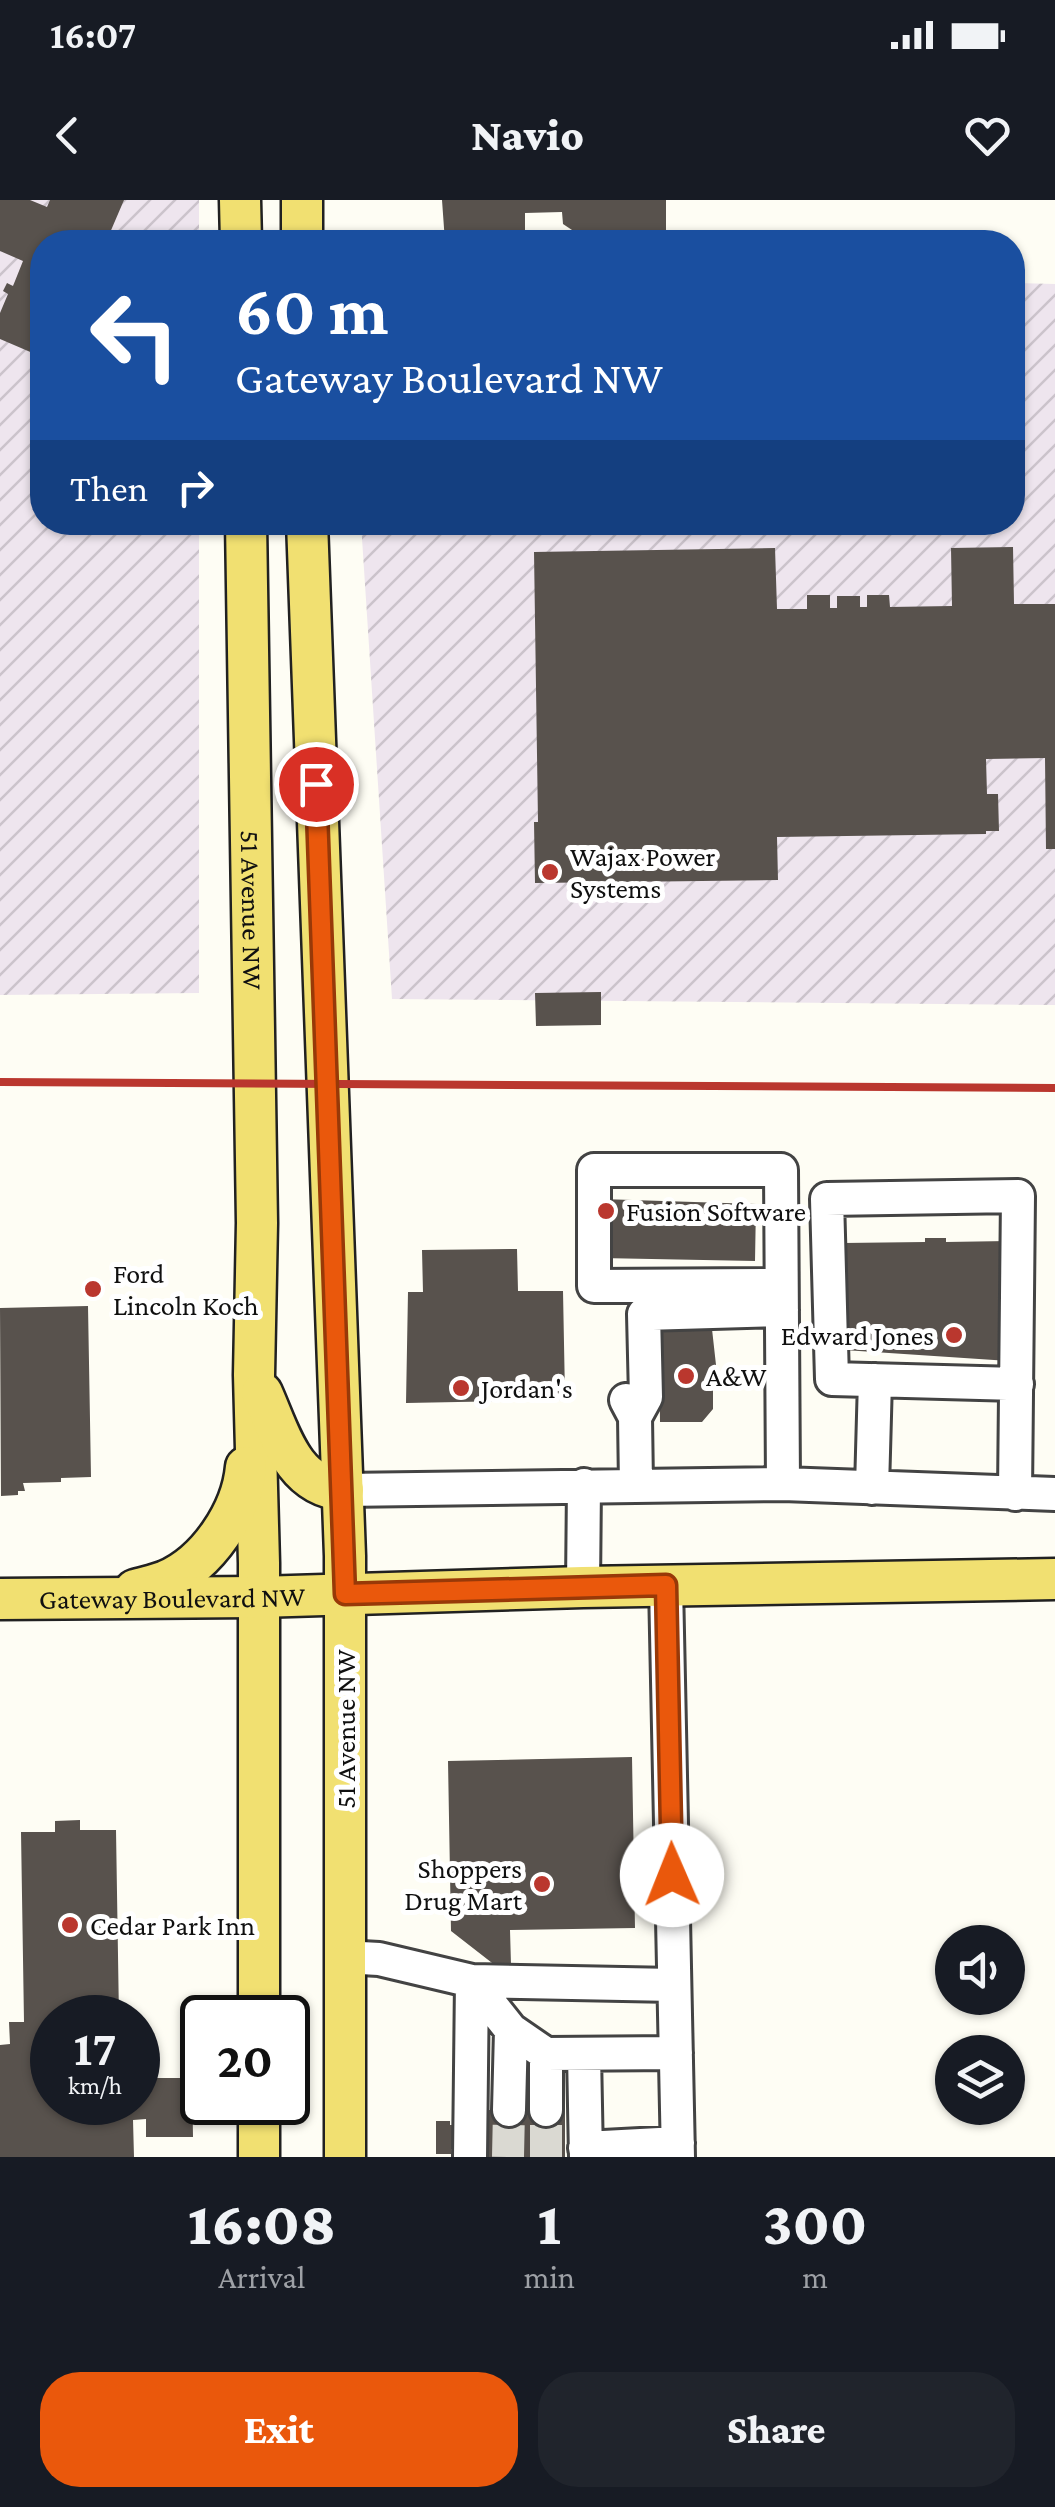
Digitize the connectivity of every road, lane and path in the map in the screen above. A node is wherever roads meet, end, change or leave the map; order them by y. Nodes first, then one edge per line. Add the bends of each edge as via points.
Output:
1 (240, 200) edge
2 (302, 200) edge
3 (241, 230) edge
4 (302, 230) edge
5 (246, 535) edge
6 (307, 535) edge
7 (621, 1286) junction
8 (782, 1298) junction
9 (254, 1376) junction
10 (875, 1380) junction
11 (1017, 1384) junction
12 (635, 1418) junction
13 (783, 1484) junction
14 (584, 1485) junction
15 (636, 1485) junction
16 (872, 1488) junction
17 (344, 1490) junction
18 (1015, 1494) junction
19 (1055, 1494) edge
20 (1055, 1579) edge
21 (666, 1585) junction
22 (583, 1586) junction
23 (345, 1594) junction
24 (112, 1597) junction
25 (259, 1597) junction
26 (0, 1599) edge
27 (344, 1956) junction
28 (472, 1981) junction
29 (674, 1985) junction
30 (259, 1995) edge
31 (511, 2030) junction
32 (676, 2053) junction
33 (546, 2054) junction
34 (584, 2054) junction
35 (509, 2110) tunnel mouth
36 (546, 2110) tunnel mouth
37 (259, 2125) edge
38 (678, 2150) edge
39 (585, 2152) edge
40 (258, 2157) edge
41 (345, 2157) edge
42 (470, 2157) edge

1 - 3 main road
2 - 4 main road
5 - 9 main road, 51 Avenue NW
6 - 17 main road, 51 Avenue NW
7 - 8 street
7 - 8 street via 594,1286 594,1170 781,1170
7 - 12 street via 623,1394
8 - 12 street via 644,1314 646,1397
8 - 13 street
9 - 17 main road via 302,1471 319,1486
9 - 24 main road via 245,1478 221,1534 168,1580
9 - 25 main road, 51 Avenue NW
10 - 11 street
10 - 11 street via 832,1378 827,1199 1018,1196
10 - 16 street
11 - 18 street
12 - 15 street
13 - 15 street
13 - 16 street
14 - 15 street
14 - 17 street
14 - 22 street
16 - 18 street
17 - 23 main road, 51 Avenue NW
18 - 19 street
20 - 21 main road, Gateway Boulevard NW
21 - 22 main road, Gateway Boulevard NW
21 - 29 street
22 - 23 main road, Gateway Boulevard NW
23 - 25 main road, Gateway Boulevard NW
23 - 27 main road, 51 Avenue NW
24 - 25 main road, Gateway Boulevard NW
24 - 26 main road, Gateway Boulevard NW
25 - 30 main road, 51 Avenue NW
27 - 28 street
27 - 41 main road, 51 Avenue NW
28 - 29 street
28 - 31 street
28 - 42 street
29 - 32 street
31 - 33 street
31 - 35 street
32 - 34 street
32 - 38 street
33 - 34 street
33 - 36 street
34 - 39 street
37 - 40 main road
38 - 39 street

